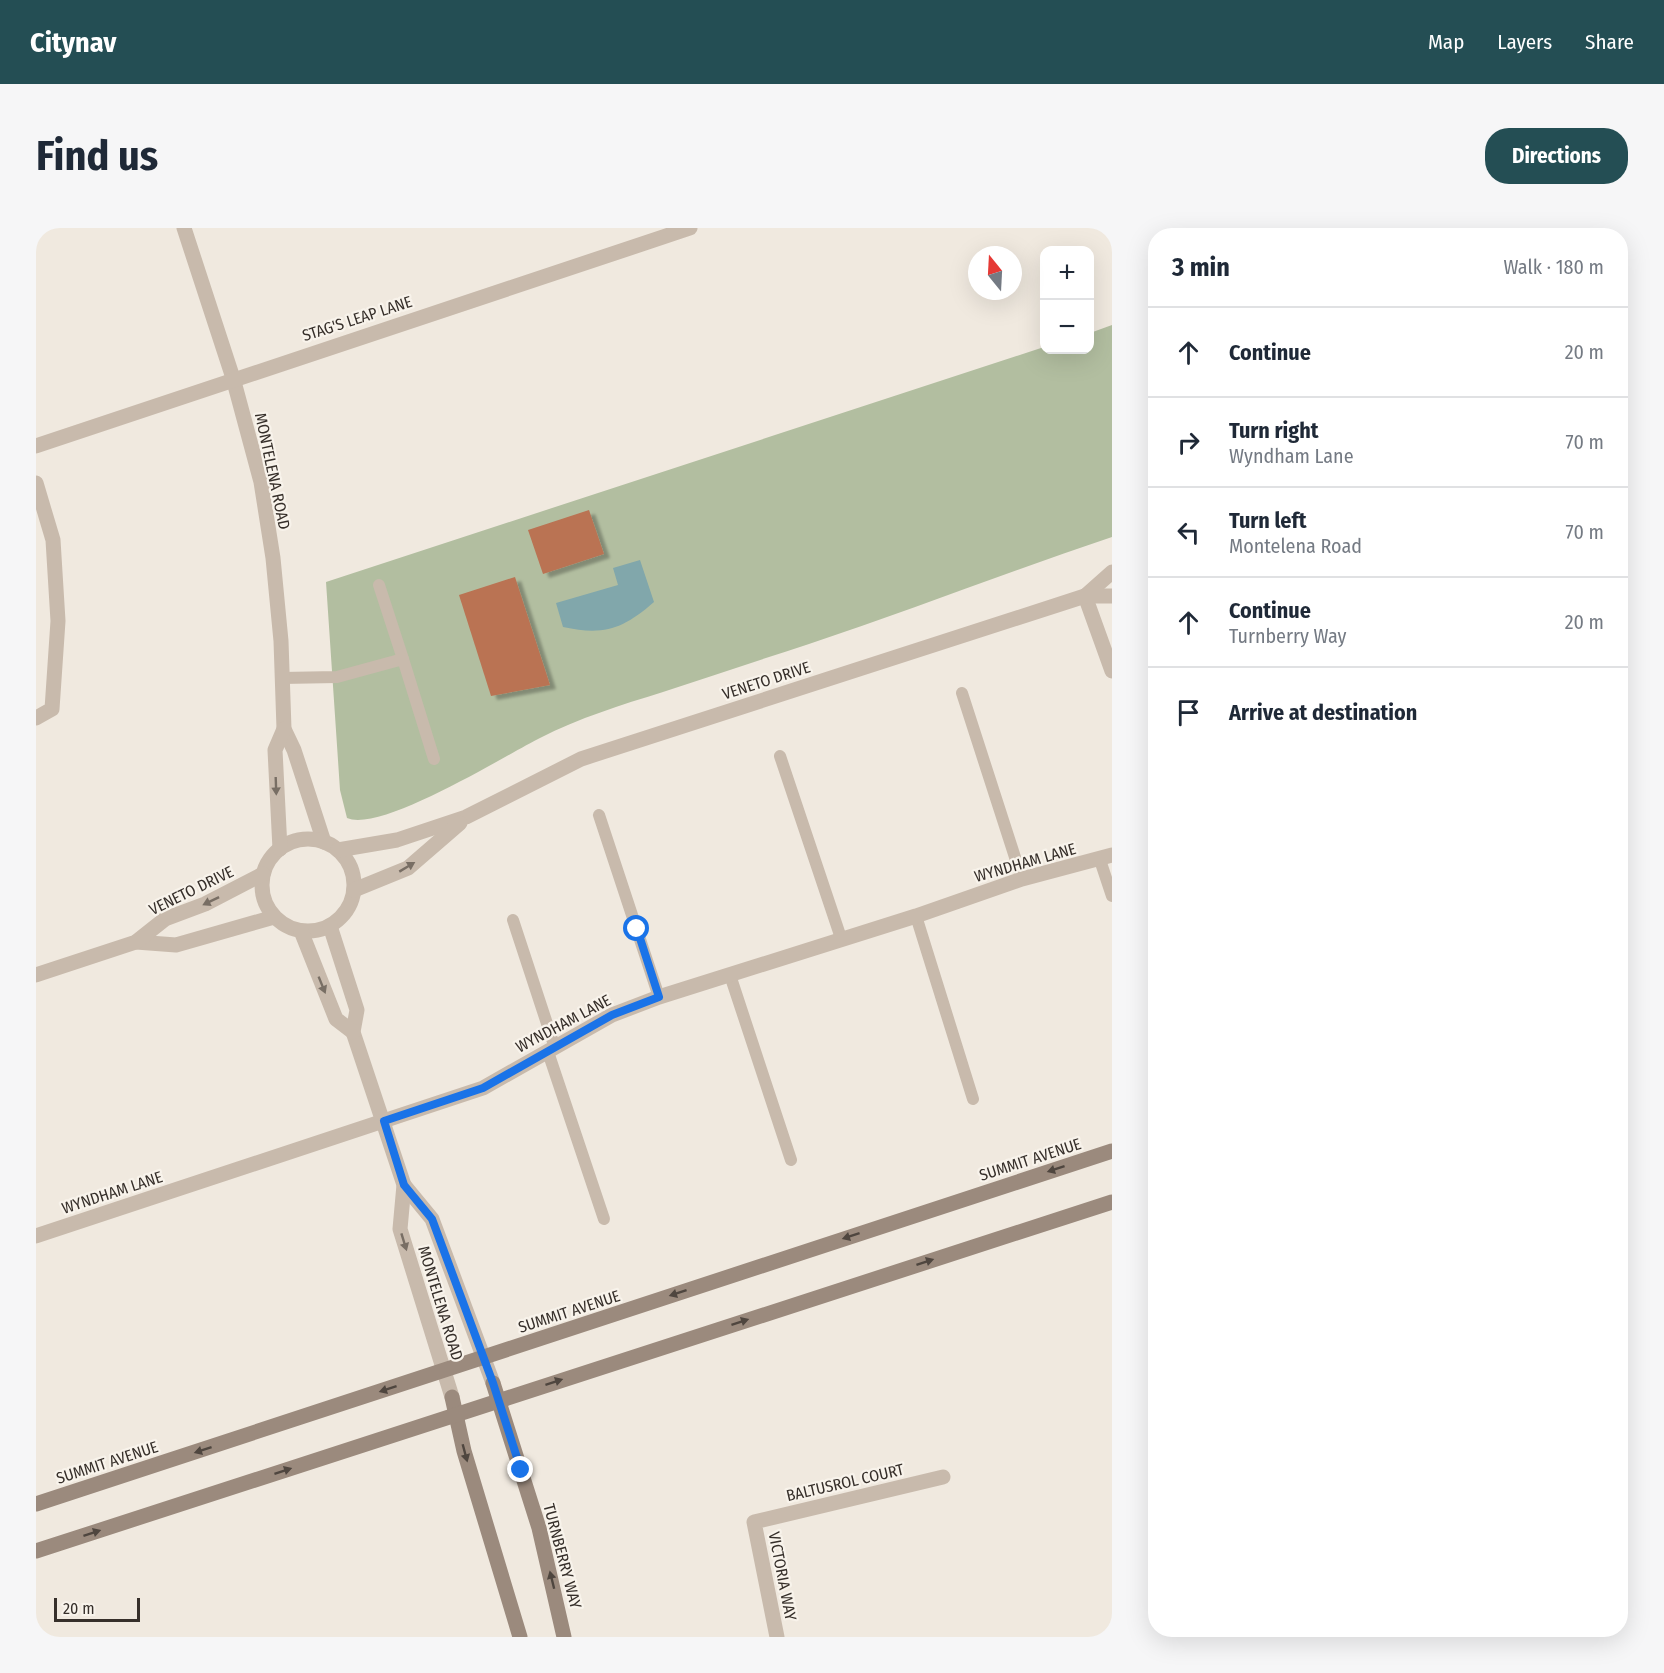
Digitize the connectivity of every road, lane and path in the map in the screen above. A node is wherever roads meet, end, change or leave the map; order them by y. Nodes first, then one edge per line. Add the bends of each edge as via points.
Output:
1 (184, 228) edge
2 (690, 228) edge
3 (233, 378) junction
4 (36, 446) edge
5 (36, 483) edge
6 (1112, 572) edge
7 (379, 585) dead end
8 (1085, 596) junction
9 (1112, 596) edge
10 (403, 658) junction
11 (1112, 670) edge
12 (282, 678) junction
13 (962, 693) dead end
14 (36, 717) edge
15 (284, 729) junction
16 (780, 756) dead end
17 (434, 759) dead end
18 (599, 815) dead end
19 (466, 817) junction
20 (331, 846) junction
21 (280, 849) junction
22 (1106, 858) edge
23 (263, 874) junction
24 (1022, 879) junction
25 (354, 890) junction
26 (1112, 896) edge
27 (915, 916) junction
28 (274, 917) junction
29 (513, 920) dead end
30 (330, 926) junction
31 (301, 931) junction
32 (842, 938) junction
33 (136, 942) junction
34 (36, 975) edge
35 (730, 975) junction
36 (659, 997) junction
37 (353, 1032) junction
38 (551, 1050) junction
39 (973, 1100) dead end
40 (384, 1121) junction
41 (1112, 1151) edge
42 (791, 1160) dead end
43 (404, 1185) junction
44 (1112, 1202) edge
45 (604, 1219) dead end
46 (36, 1236) edge
47 (484, 1358) junction
48 (444, 1371) junction
49 (493, 1383) joint
50 (452, 1396) joint
51 (499, 1400) junction
52 (456, 1414) junction
53 (943, 1477) dead end
54 (36, 1504) edge
55 (754, 1522) joint
56 (36, 1551) edge
57 (520, 1637) edge
58 (564, 1637) edge
59 (777, 1637) edge

1 - 3 street, MONTELENA ROAD
2 - 3 street, STAG'S LEAP LANE
3 - 4 street, STAG'S LEAP LANE
3 - 12 street, MONTELENA ROAD via 261,482 273,558
5 - 14 street via 53,540 58,621 52,709
6 - 8 street, VENETO DRIVE
7 - 10 lane
8 - 9 street, VENETO DRIVE
8 - 11 street
8 - 19 street, VENETO DRIVE via 581,759
10 - 12 lane via 337,677
10 - 17 lane
12 - 15 street, MONTELENA ROAD
13 - 24 lane
15 - 20 street, MONTELENA ROAD
15 -> 21 street, MONTELENA ROAD via 275,750
16 - 32 lane
18 - 36 lane
19 - 20 street, VENETO DRIVE via 397,840
25 -> 19 street, VENETO DRIVE via 408,868
20 - 21 street via 301,840
20 - 25 street via 349,864
21 - 23 street
22 - 24 street, WYNDHAM LANE
22 - 26 lane
23 - 28 street via 263,897
23 -> 33 street, VENETO DRIVE via 205,904 165,919
24 - 27 street, WYNDHAM LANE
25 - 30 street via 346,911
27 - 32 street, WYNDHAM LANE
27 - 39 lane
28 - 31 street
28 - 33 street, VENETO DRIVE via 176,945
29 - 38 lane
30 - 31 street
30 - 37 street, MONTELENA ROAD via 357,1010
31 -> 37 street, MONTELENA ROAD via 336,1019
32 - 35 street, WYNDHAM LANE
33 - 34 street, VENETO DRIVE
35 - 36 street, WYNDHAM LANE
35 - 42 lane
36 - 38 street, WYNDHAM LANE via 612,1015
37 - 40 street, MONTELENA ROAD
38 - 40 street, WYNDHAM LANE via 483,1088
38 - 45 lane
40 - 43 street, MONTELENA ROAD
40 - 46 street, WYNDHAM LANE
41 -> 47 main road, SUMMIT AVENUE
43 - 47 street, MONTELENA ROAD via 432,1219
43 -> 48 street, MONTELENA ROAD via 400,1229
51 -> 44 main road
47 - 48 main road, SUMMIT AVENUE
47 - 49 street, MONTELENA ROAD
48 - 50 street, MONTELENA ROAD
48 -> 54 main road, SUMMIT AVENUE
49 - 51 main road, TURNBERRY WAY
50 - 52 main road
51 - 52 main road
58 -> 51 main road, TURNBERRY WAY via 539,1528
56 -> 52 main road
52 -> 57 main road
53 - 55 street, BALTUSROL COURT
55 - 59 street, VICTORIA WAY

